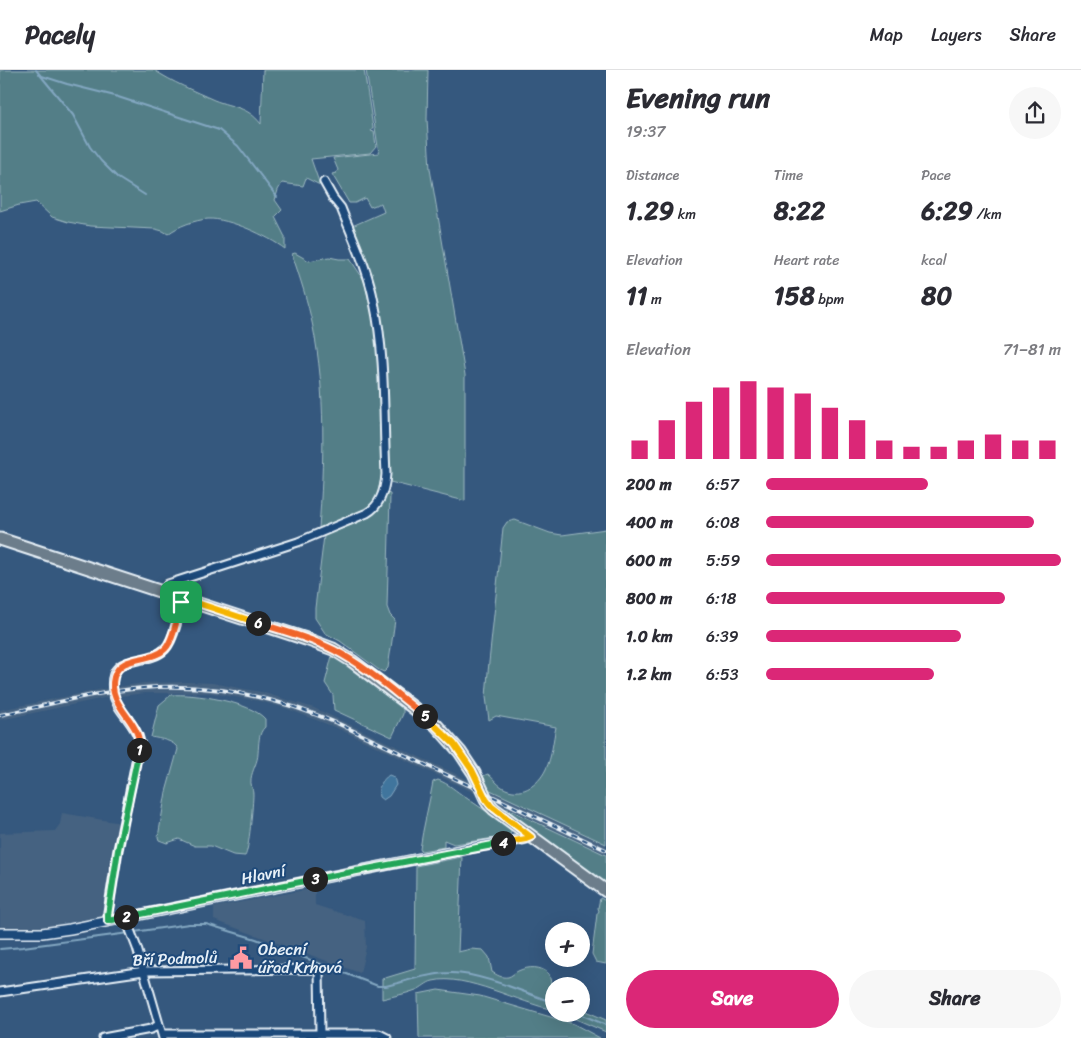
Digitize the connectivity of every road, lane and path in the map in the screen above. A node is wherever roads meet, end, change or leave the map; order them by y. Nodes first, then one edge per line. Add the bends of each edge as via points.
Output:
1 (324, 182) dead end
2 (0, 538) edge
3 (162, 592) junction
4 (182, 598) junction
5 (531, 837) junction
6 (606, 891) edge
7 (125, 917) junction
8 (108, 921) junction
9 (0, 934) edge
10 (144, 971) junction
11 (0, 992) edge
12 (159, 1025) junction
13 (320, 1033) junction
14 (163, 1036) edge
15 (104, 1038) edge
16 (386, 1038) edge

1 - 3 street via 341,208 374,302 380,343 386,474 382,495 368,513 298,542 168,584
2 - 3 main road
3 - 4 main road
4 - 5 main road via 318,643 356,664 442,730 472,770 488,802
4 - 8 street via 165,648 152,656 122,664 114,674 114,696 140,742 118,850
5 - 6 main road
5 - 7 street, Hlavní
7 - 8 street, Hlavní
7 - 10 street
8 - 9 street, Hlavní via 49,932
10 - 11 street, Bří Podmolů
10 - 12 street
10 - 13 street, Bří Podmolů via 319,969
12 - 14 street
12 - 15 street
13 - 14 street
13 - 16 street via 379,1034

